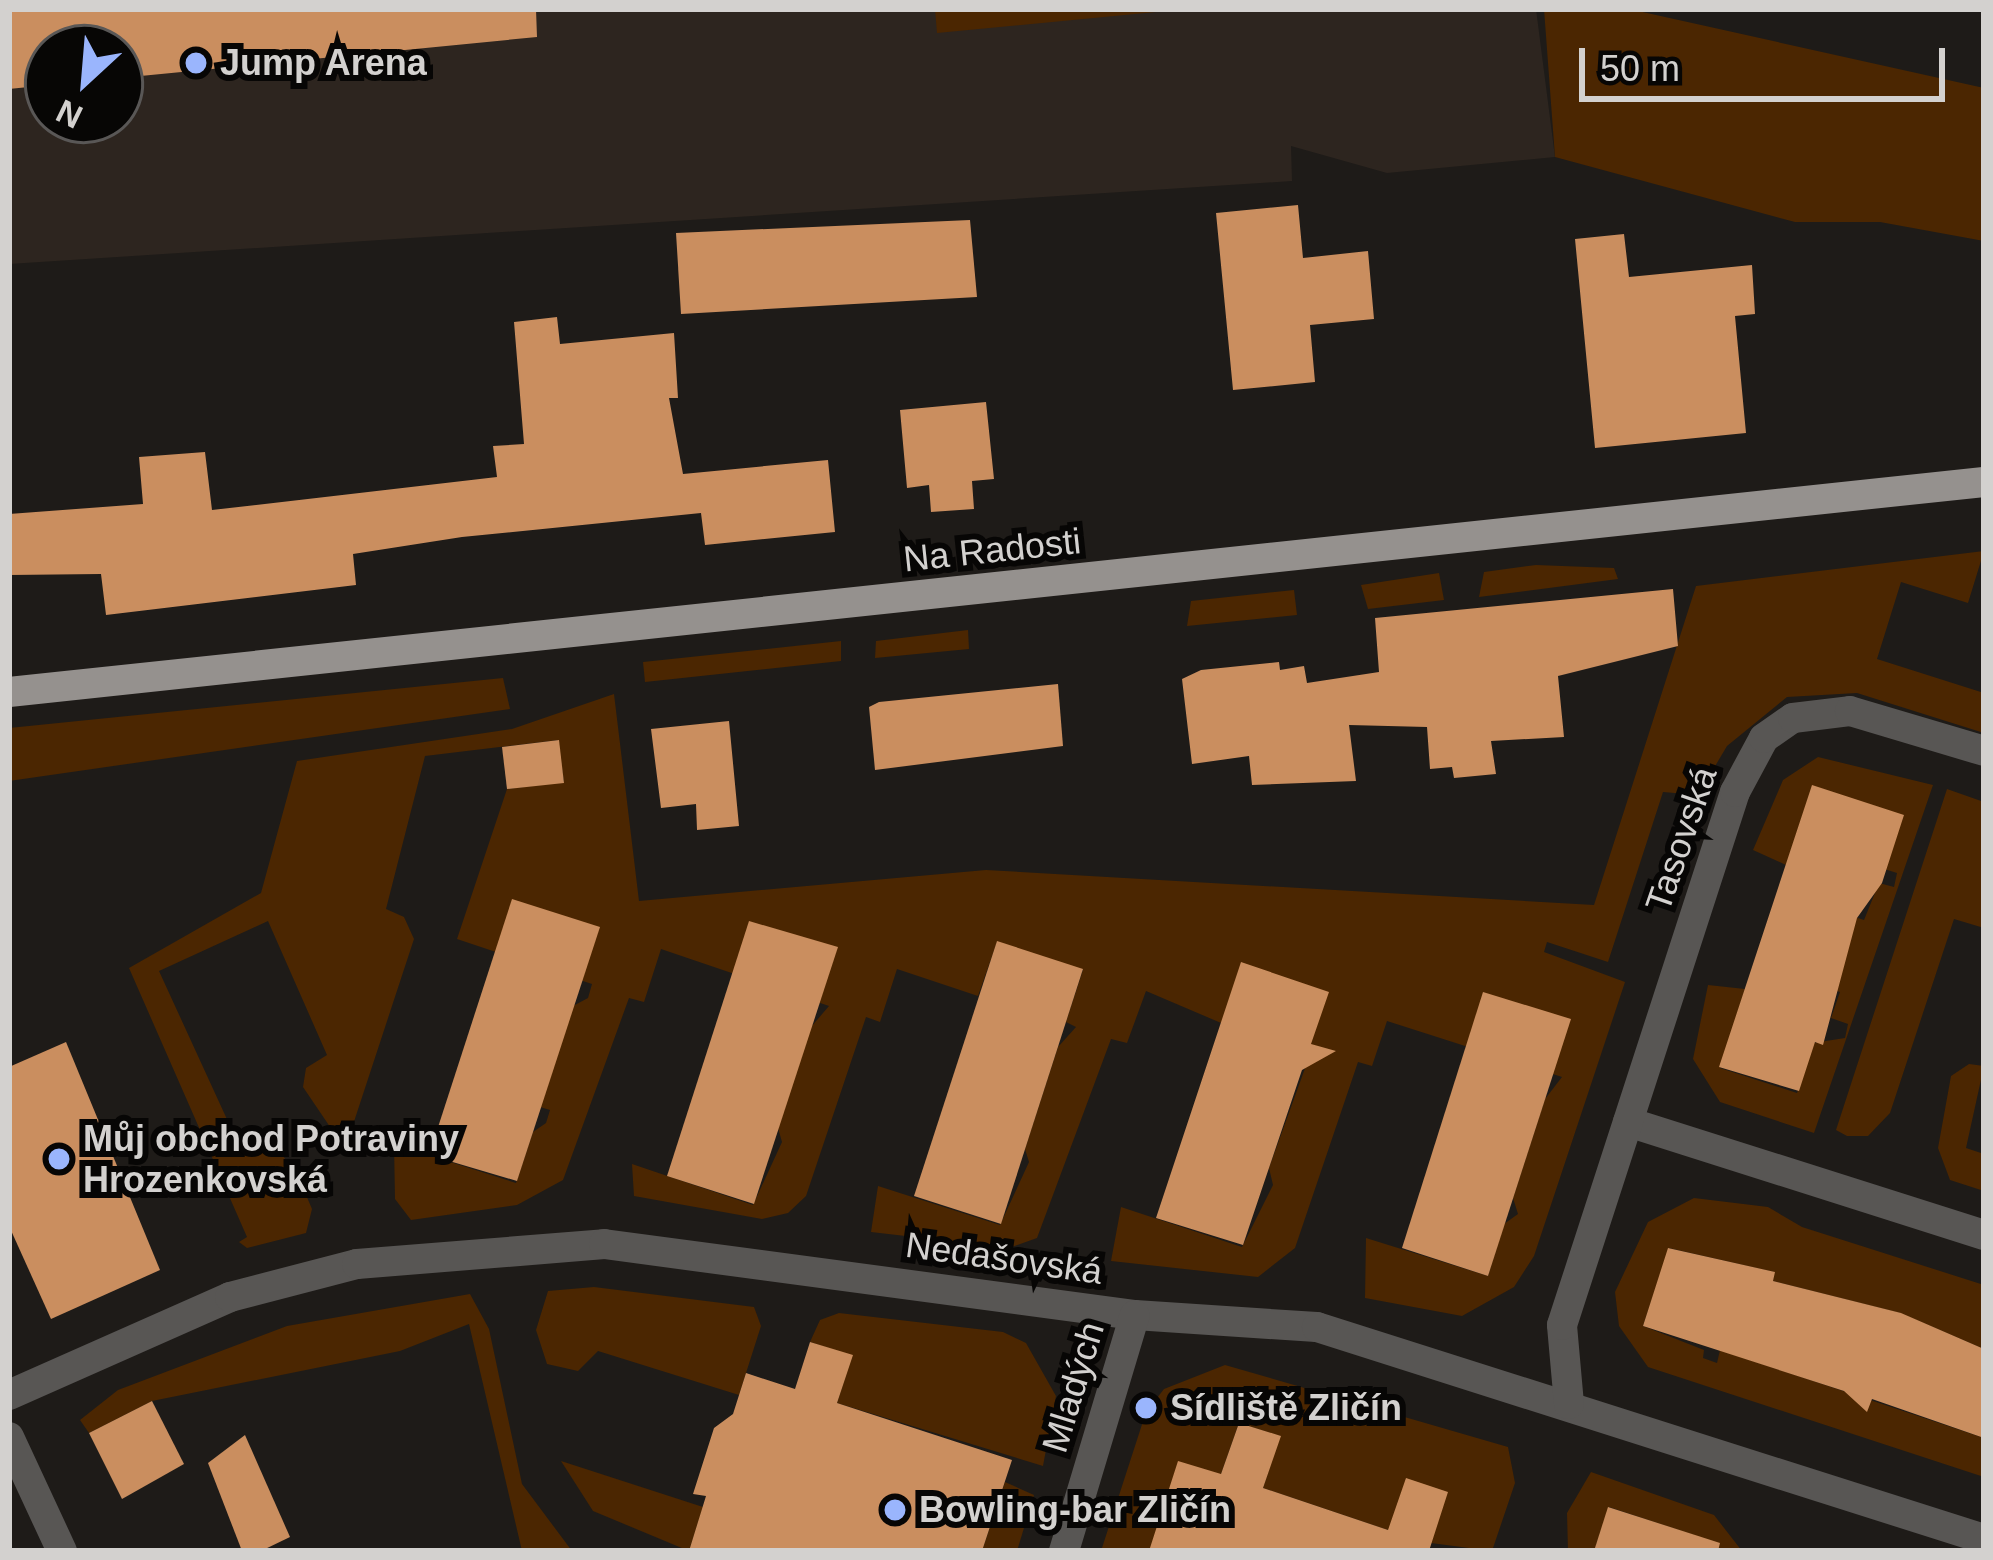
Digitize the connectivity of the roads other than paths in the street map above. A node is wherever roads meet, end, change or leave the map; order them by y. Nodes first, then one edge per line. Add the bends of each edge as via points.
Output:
1 (1984, 482) edge
2 (9, 692) edge
3 (1984, 751) edge
4 (1628, 1122) junction
5 (1984, 1235) edge
6 (1136, 1315) junction
7 (9, 1395) edge
8 (1569, 1404) junction
9 (9, 1437) edge
10 (1984, 1539) edge
11 (62, 1551) edge
12 (1064, 1551) edge

1 - 2 main road, Na Radosti
3 - 4 street, Tasovská via 1850,710 1792,718 1764,738 1735,792
4 - 5 street
4 - 8 street, Tasovská via 1562,1325
6 - 7 street, Nedašovská via 604,1244 357,1264 230,1297
6 - 8 street, Nedašovská via 1317,1327
6 - 12 street, Mladých
8 - 10 street, Nedašovská
9 - 11 street

